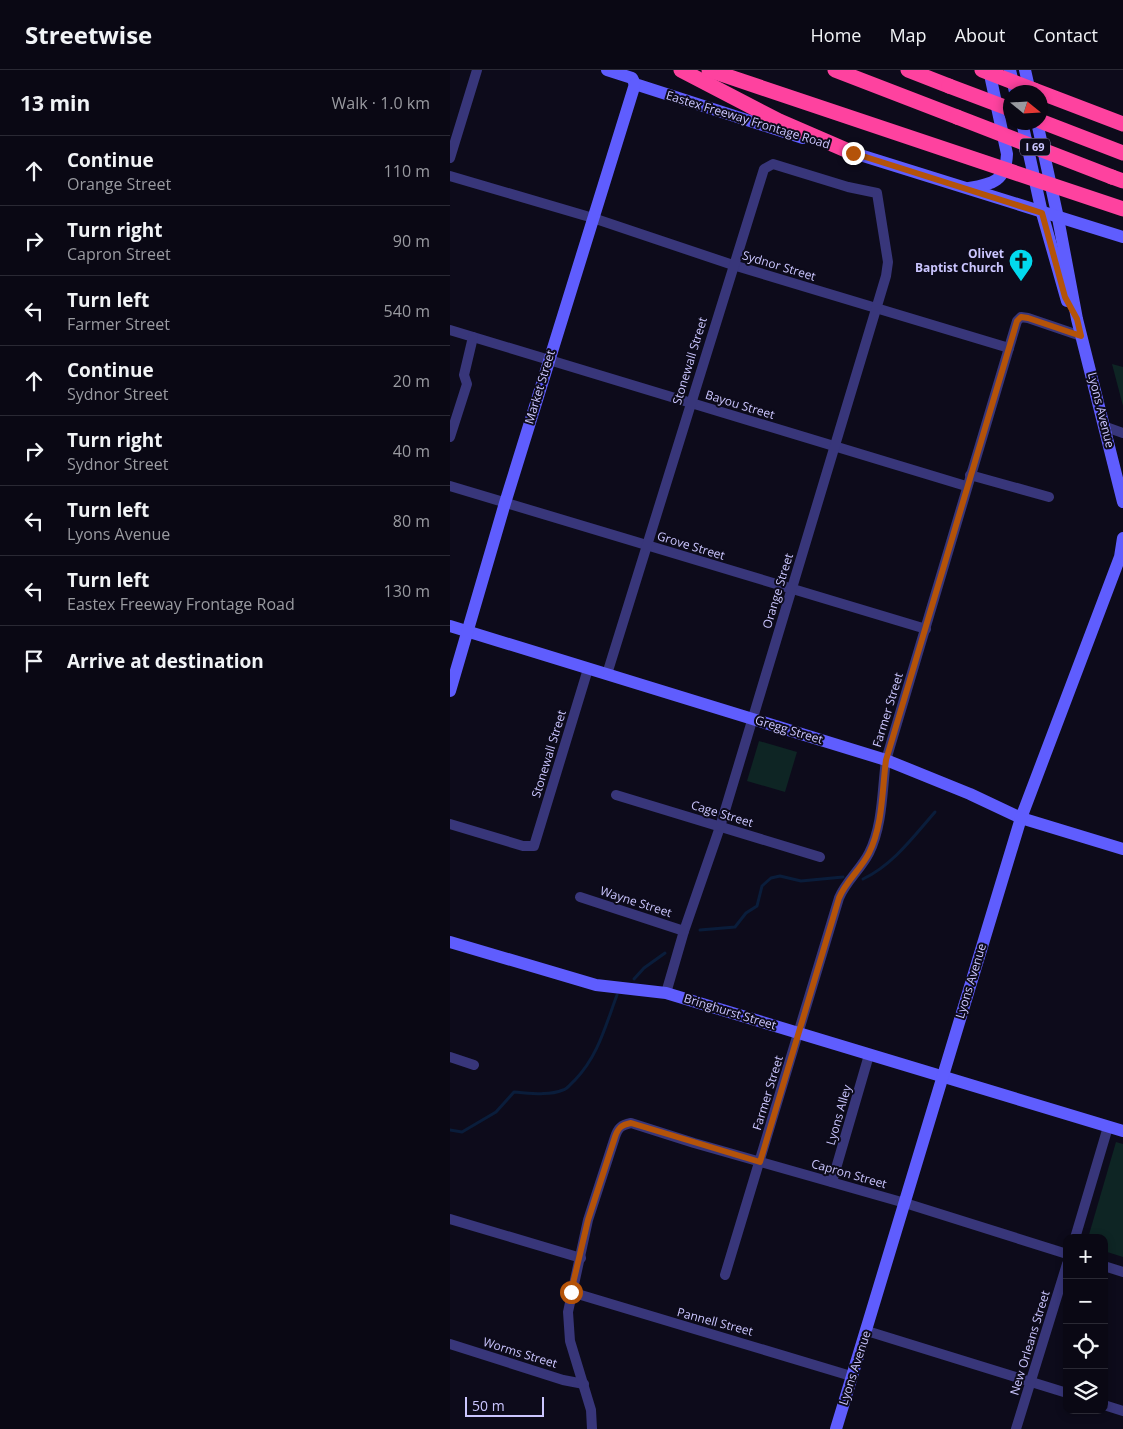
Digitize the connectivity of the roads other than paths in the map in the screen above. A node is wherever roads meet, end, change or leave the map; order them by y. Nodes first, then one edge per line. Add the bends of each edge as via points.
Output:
1 (477, 70) edge
2 (607, 70) edge
3 (680, 70) edge
4 (709, 70) edge
5 (835, 70) edge
6 (908, 70) edge
7 (982, 70) edge
8 (989, 70) edge
9 (1010, 70) edge
10 (1025, 70) edge
11 (635, 84) junction
12 (1013, 85) edge
13 (1028, 85) edge
14 (1003, 106) edge
15 (1123, 124) edge
16 (1048, 125) edge
17 (1024, 130) edge
18 (1041, 130) edge
19 (853, 153) junction
20 (1123, 153) edge
21 (450, 158) edge
22 (450, 176) edge
23 (1118, 179) edge
24 (966, 189) junction
25 (877, 192) joint
26 (1123, 209) edge
27 (1042, 213) junction
28 (593, 218) junction
29 (1058, 218) junction
30 (1123, 237) edge
31 (733, 265) junction
32 (876, 308) junction
33 (1077, 319) junction
34 (450, 330) edge
35 (1081, 336) junction
36 (473, 337) junction
37 (1009, 348) junction
38 (548, 360) junction
39 (690, 404) junction
40 (1106, 427) junction
41 (1123, 433) edge
42 (450, 437) edge
43 (834, 446) junction
44 (970, 475) junction
45 (450, 486) edge
46 (966, 486) junction
47 (1049, 497) dead end
48 (1123, 502) edge
49 (505, 503) junction
50 (1123, 538) edge
51 (647, 546) junction
52 (1122, 557) edge
53 (791, 590) junction
54 (450, 626) edge
55 (926, 629) junction
56 (467, 631) junction
57 (588, 669) junction
58 (607, 674) junction
59 (450, 691) edge
60 (752, 719) junction
61 (886, 760) junction
62 (616, 795) dead end
63 (1021, 818) junction
64 (450, 824) edge
65 (720, 827) junction
66 (1123, 849) edge
67 (820, 857) dead end
68 (580, 896) dead end
69 (684, 930) junction
70 (450, 942) edge
71 (666, 993) junction
72 (800, 1033) junction
73 (869, 1055) junction
74 (450, 1057) edge
75 (474, 1065) dead end
76 (943, 1076) junction
77 (1108, 1127) junction
78 (1123, 1131) edge
79 (760, 1162) junction
80 (832, 1182) junction
81 (905, 1203) junction
82 (450, 1219) edge
83 (1076, 1234) edge
84 (1063, 1253) edge
85 (581, 1258) junction
86 (1108, 1267) edge
87 (1123, 1272) edge
88 (726, 1275) dead end
89 (1063, 1277) edge
90 (571, 1292) junction
91 (867, 1331) junction
92 (450, 1344) edge
93 (851, 1376) junction
94 (1032, 1382) junction
95 (584, 1384) junction
96 (1063, 1392) edge
97 (1108, 1406) edge
98 (1123, 1411) edge
99 (592, 1429) edge
100 (836, 1429) edge
101 (1016, 1429) edge

1 - 21 street
2 - 11 street, Eastex Freeway Frontage Road via 632,78
3 - 19 highway via 779,121
4 - 26 highway, bridge
5 - 23 highway, I 69, bridge
6 - 14 highway, bridge
7 - 15 highway, bridge
8 - 24 street via 1007,154 1006,165 1000,178
9 - 12 street
10 - 13 street
11 - 19 street, Eastex Freeway Frontage Road
11 - 28 street, Market Street
16 - 20 highway
17 - 27 street, Lyons Avenue
18 - 29 street, Lyons Avenue
19 - 24 street, Eastex Freeway Frontage Road
22 - 28 street, Sydnor Street
24 - 27 street, Eastex Freeway Frontage Road
25 - 31 street, Stonewall Street via 768,165
25 - 32 street, Orange Street via 888,262
27 - 29 street, Eastex Freeway Frontage Road
27 - 33 street, Lyons Avenue via 1065,297
28 - 31 street, Sydnor Street
28 - 38 street, Market Street
29 - 30 street, Eastex Freeway Frontage Road
29 - 33 street, Lyons Avenue
31 - 32 street, Sydnor Street
31 - 39 street, Stonewall Street
32 - 37 street, Sydnor Street
32 - 43 street, Orange Street
33 - 35 street, Lyons Avenue
34 - 36 street, Bayou Street
35 - 37 street via 1021,317
35 - 40 street, Lyons Avenue
36 - 38 street, Bayou Street
36 - 42 street via 464,375 468,384
37 - 44 street, Farmer Street
38 - 39 street, Bayou Street
38 - 49 street, Market Street
39 - 43 street, Bayou Street
39 - 51 street, Stonewall Street
40 - 41 street
40 - 48 street, Lyons Avenue
43 - 46 street, Bayou Street
43 - 53 street, Orange Street
44 - 46 street, Farmer Street
44 - 47 street
45 - 49 street, Grove Street
46 - 55 street, Farmer Street
49 - 51 street, Grove Street
49 - 56 street, Market Street
50 - 52 street, Lyons Avenue
51 - 53 street, Grove Street
51 - 58 street, Stonewall Street
52 - 63 street, Lyons Avenue
53 - 55 street, Grove Street
53 - 60 street, Orange Street
54 - 56 street, Gregg Street
55 - 61 street, Farmer Street
56 - 57 street, Gregg Street
56 - 59 street, Market Street
57 - 58 street, Gregg Street
57 - 64 street, Stonewall Street via 534,846 523,846
58 - 60 street, Gregg Street
60 - 61 street, Gregg Street
60 - 65 street, Orange Street
61 - 63 street, Gregg Street
61 - 72 street, Farmer Street via 877,833 864,862 842,891
62 - 65 street, Cage Street
63 - 66 street, Gregg Street
63 - 76 street, Lyons Avenue
65 - 67 street, Cage Street
65 - 69 street, Orange Street
68 - 69 street, Wayne Street
69 - 71 street, Orange Street
70 - 71 street, Bringhurst Street via 596,985
71 - 72 street, Bringhurst Street
72 - 73 street, Bringhurst Street
72 - 79 street, Farmer Street
73 - 76 street, Bringhurst Street
73 - 80 street, Lyons Alley
74 - 75 street
76 - 77 street, Bringhurst Street
76 - 81 street, Lyons Avenue
77 - 78 street, Bringhurst Street
77 - 83 street
79 - 80 street, Capron Street
79 - 85 street, Capron Street via 631,1123 623,1124 615,1137 591,1211
79 - 88 street, Farmer Street
80 - 81 street, Capron Street
81 - 84 street, Capron Street
81 - 91 street, Lyons Avenue
82 - 85 street
85 - 90 street
86 - 87 street
89 - 94 street, New Orleans Street
90 - 93 street, Pannell Street
90 - 95 street via 568,1312 570,1341
91 - 93 street, Lyons Avenue
91 - 94 street
92 - 95 street, Worms Street
93 - 100 street, Lyons Avenue
94 - 96 street
94 - 101 street, New Orleans Street
95 - 99 street
97 - 98 street

